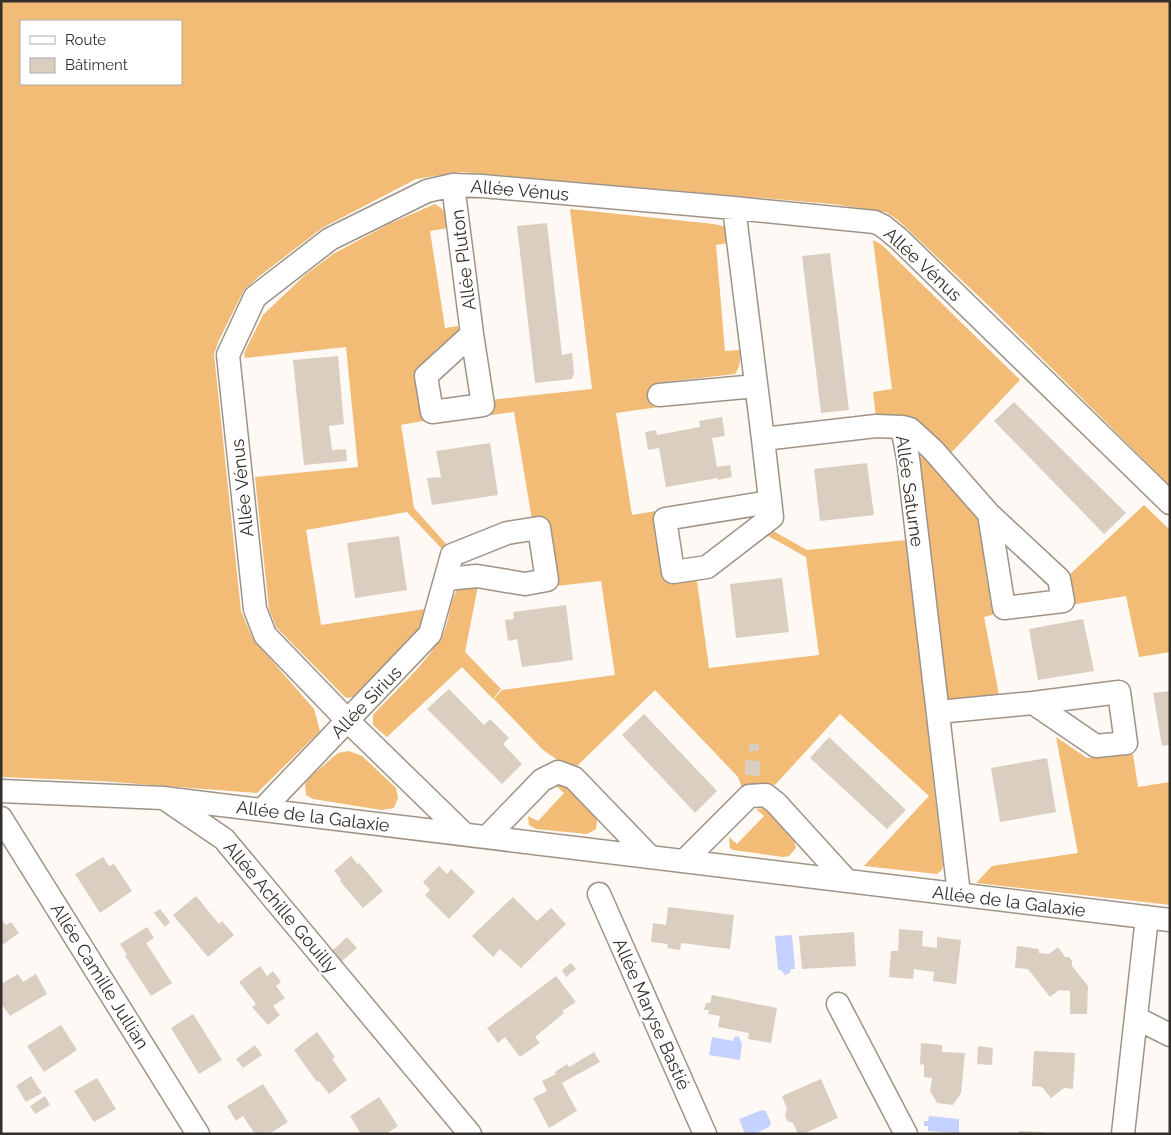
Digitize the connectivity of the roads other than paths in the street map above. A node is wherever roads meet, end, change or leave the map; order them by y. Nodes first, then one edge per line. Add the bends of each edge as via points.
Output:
1 (454, 185) junction
2 (734, 208) junction
3 (472, 334) dead end
4 (756, 386) junction
5 (659, 395) dead end
6 (902, 427) junction
7 (763, 439) junction
8 (770, 502) junction
9 (1170, 504) edge
10 (990, 514) dead end
11 (446, 579) dead end
12 (1033, 703) dead end
13 (938, 712) junction
14 (348, 721) junction
15 (1, 791) edge
16 (163, 798) junction
17 (262, 810) junction
18 (1, 818) edge
19 (464, 834) junction
20 (487, 837) junction
21 (650, 857) junction
22 (684, 861) junction
23 (847, 881) junction
24 (599, 894) dead end
25 (958, 894) junction
26 (1147, 917) junction
27 (1170, 920) edge
28 (838, 1004) dead end
29 (1136, 1018) junction
30 (1170, 1035) edge
31 (198, 1134) edge
32 (470, 1134) edge
33 (705, 1134) edge
34 (906, 1134) edge
35 (1123, 1134) edge

1 - 2 street, Allée Vénus
1 - 3 street, Allée Pluton
1 - 14 street, Allée Vénus via 426,191 330,239 255,297 228,355 255,609 265,635
2 - 4 street
2 - 9 street, Allée Vénus via 854,219 883,226
4 - 5 street
4 - 7 street
6 - 7 street, Allée Saturne via 876,426
6 - 10 street via 910,429 932,450
6 - 13 street, Allée Saturne
7 - 8 street
8 - 8 street via 772,517 707,567 673,572 665,519
11 - 14 street, Allée Sirius via 430,634
12 - 13 street
13 - 25 street, Allée Saturne
14 - 17 street, Allée Sirius
14 - 19 street
15 - 16 street
16 - 17 street, Allée de la Galaxie
16 - 32 street, Allée Achille Gouilly via 224,838
17 - 19 street, Allée de la Galaxie
18 - 31 street, Allée Camille Jullian
19 - 20 street, Allée de la Galaxie
20 - 21 street, Allée de la Galaxie
20 - 21 street via 542,780 558,772 574,778
21 - 22 street, Allée de la Galaxie
22 - 23 street, Allée de la Galaxie
22 - 23 street via 749,796 766,795
23 - 25 street, Allée de la Galaxie
24 - 33 street, Allée Maryse Bastié
25 - 26 street, Allée de la Galaxie
26 - 27 street, Allée de la Galaxie
26 - 29 street
28 - 34 street
29 - 30 street
29 - 35 street

